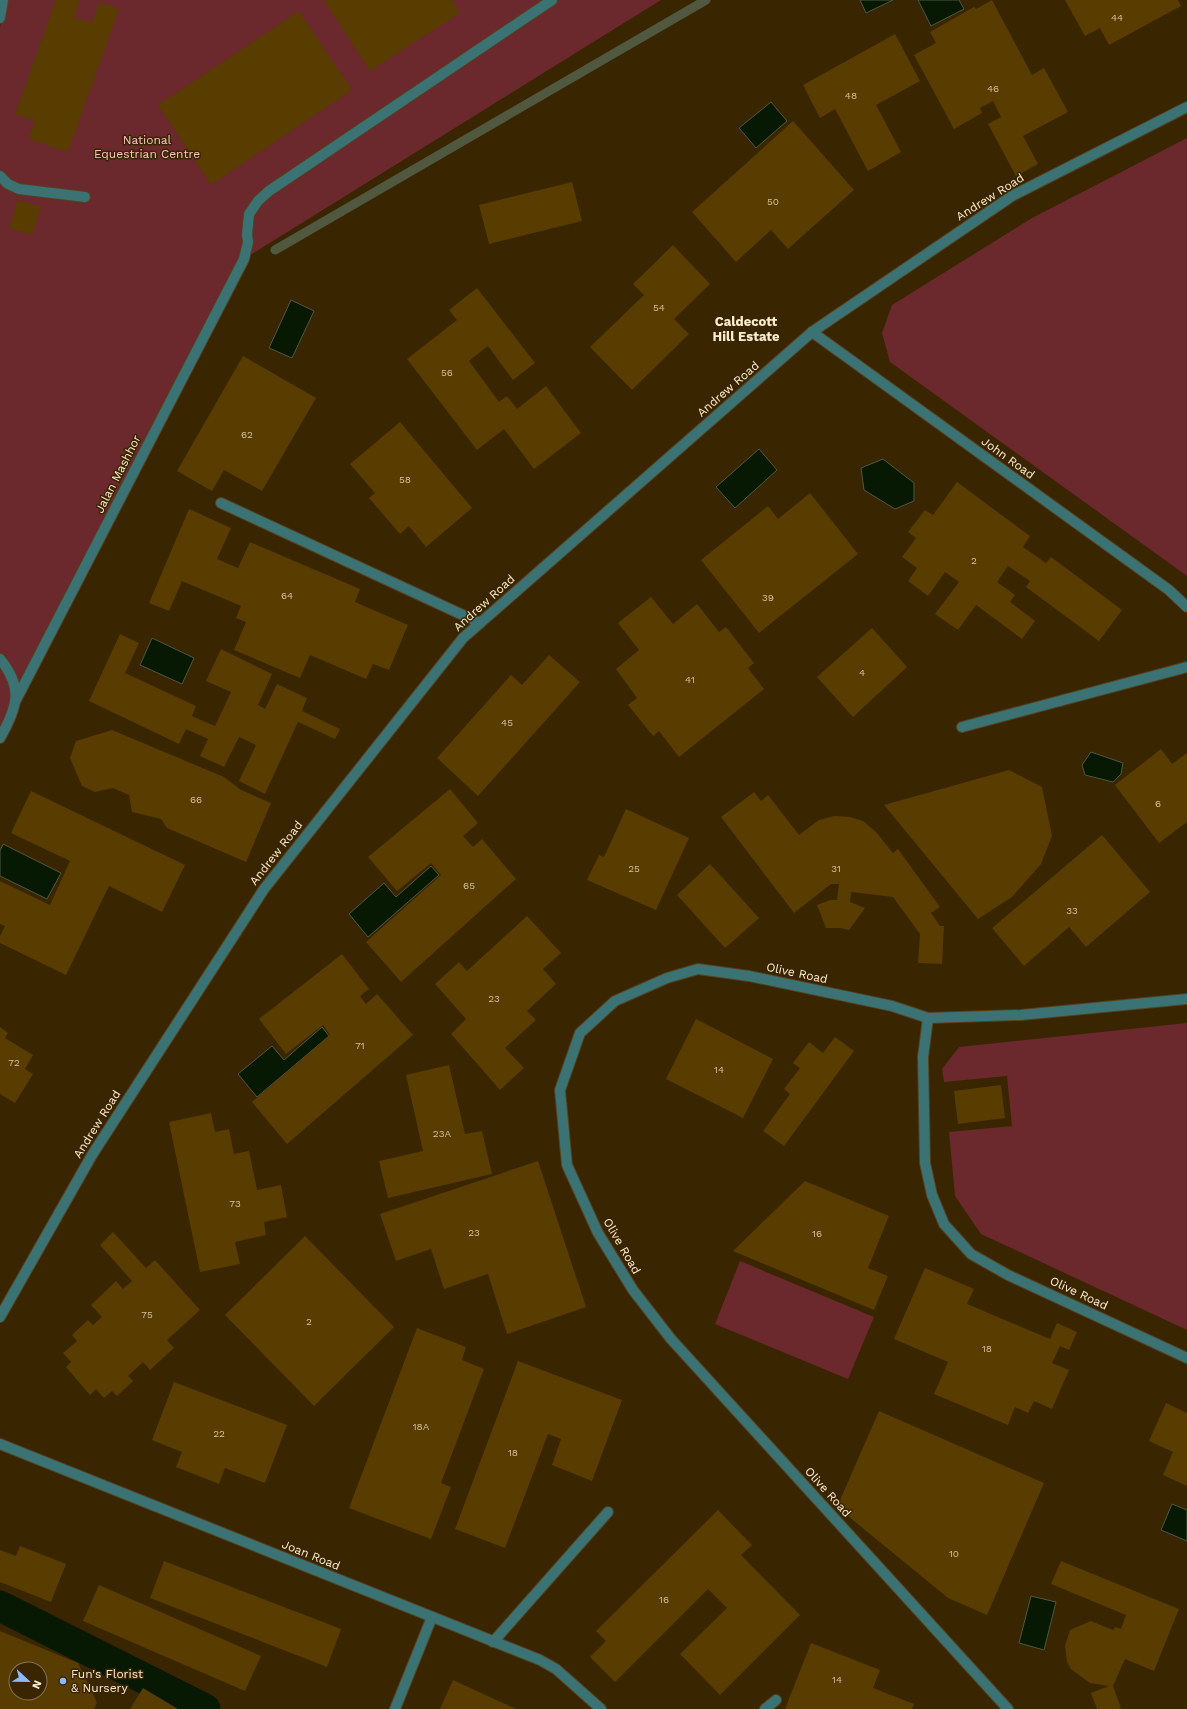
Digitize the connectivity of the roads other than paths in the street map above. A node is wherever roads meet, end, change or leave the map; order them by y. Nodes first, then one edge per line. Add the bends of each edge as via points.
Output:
1 (3, 0) edge
2 (552, 0) edge
3 (0, 18) edge
4 (1187, 107) edge
5 (0, 176) edge
6 (85, 197) dead end
7 (812, 332) junction
8 (221, 503) dead end
9 (1187, 607) edge
10 (480, 623) junction
11 (0, 659) edge
12 (1187, 667) edge
13 (16, 700) junction
14 (962, 727) dead end
15 (0, 738) edge
16 (1187, 999) edge
17 (928, 1018) junction
18 (0, 1318) edge
19 (1187, 1358) edge
20 (0, 1444) edge
21 (608, 1512) dead end
22 (432, 1617) junction
23 (493, 1642) junction
24 (776, 1700) dead end
25 (395, 1709) edge
26 (601, 1709) edge
27 (765, 1709) edge
28 (1008, 1709) edge

1 - 3 street
2 - 13 street, Jalan Mashhor via 268,191 258,201 249,214 248,242 244,259
4 - 7 street, Andrew Road via 1012,196
5 - 6 street via 8,184 19,189
7 - 9 street, John Road via 1169,590
7 - 10 street, Andrew Road
8 - 10 street
10 - 18 street, Andrew Road via 462,639 264,889 92,1155
11 - 13 street, Jalan Mashhor via 13,679
12 - 14 street
13 - 15 street, Jalan Mashhor via 10,720
16 - 17 street, Olive Road via 1021,1015
17 - 19 street, Olive Road via 923,1057 926,1163 932,1195 944,1224 971,1254 1008,1275
17 - 28 street, Olive Road via 892,1006 749,976 698,969 667,978 615,1001 580,1033 560,1090 567,1165 598,1233 633,1290 671,1339
20 - 22 street, Joan Road
21 - 23 street
22 - 23 street, Joan Road
22 - 25 street
23 - 26 street, Joan Road via 556,1669
24 - 27 street

